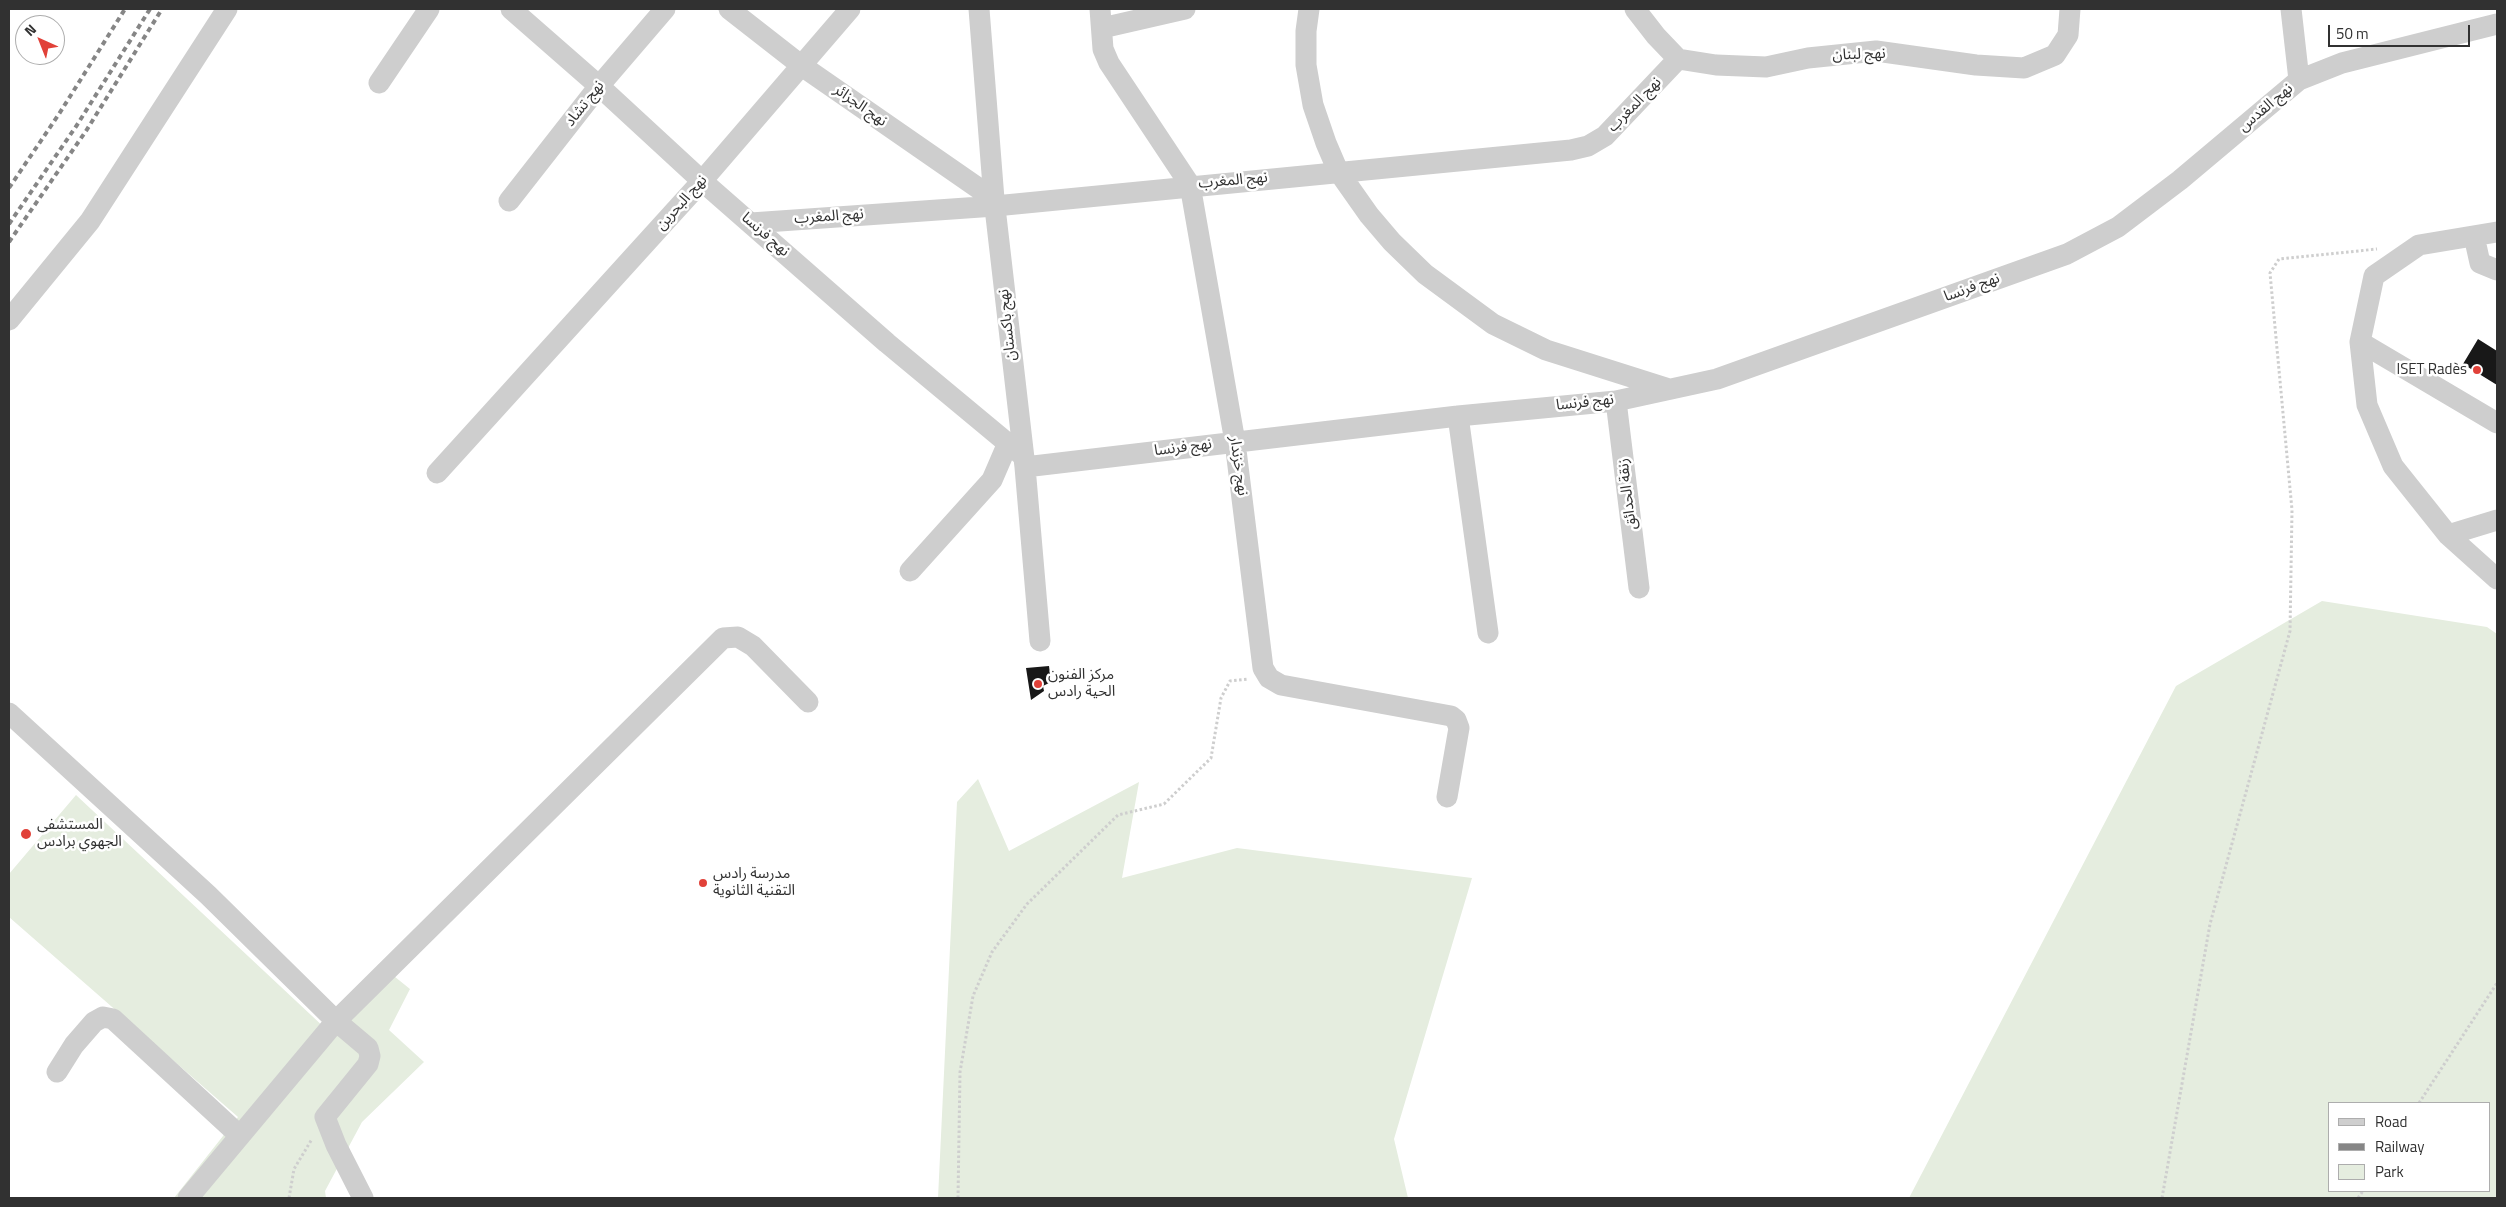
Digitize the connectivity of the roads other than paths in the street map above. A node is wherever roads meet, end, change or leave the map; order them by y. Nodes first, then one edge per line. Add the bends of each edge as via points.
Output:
1 (227, 9) edge
2 (429, 9) edge
3 (511, 9) edge
4 (666, 9) edge
5 (729, 9) edge
6 (850, 9) edge
7 (978, 9) edge
8 (1185, 9) edge
9 (1309, 9) edge
10 (1635, 9) edge
11 (2070, 9) edge
12 (2291, 9) edge
13 (1101, 19) edge
14 (2497, 24) edge
15 (1678, 59) junction
16 (802, 66) junction
17 (2299, 80) junction
18 (379, 83) dead end
19 (599, 86) junction
20 (1338, 172) junction
21 (702, 181) junction
22 (1190, 185) junction
23 (509, 201) dead end
24 (994, 202) junction
25 (751, 223) junction
26 (2118, 227) joint
27 (2497, 232) edge
28 (2474, 236) junction
29 (2497, 270) edge
30 (9, 320) edge
31 (2360, 342) junction
32 (1672, 389) junction
33 (1616, 400) junction
34 (1458, 416) junction
35 (2497, 423) edge
36 (1235, 442) junction
37 (1019, 455) junction
38 (437, 473) dead end
39 (2497, 520) edge
40 (2448, 535) junction
41 (910, 571) dead end
42 (2497, 579) edge
43 (1639, 588) dead end
44 (1488, 633) dead end
45 (1040, 640) dead end
46 (808, 702) dead end
47 (9, 713) edge
48 (1447, 798) dead end
49 (336, 1021) junction
50 (57, 1072) dead end
51 (240, 1135) junction
52 (188, 1198) edge
53 (363, 1198) edge

1 - 30 street via 90,221
2 - 18 street
3 - 19 street, نهج فرنسا
4 - 19 street, نهج تشاد
5 - 16 street, نهج الجزائر
6 - 16 street, نهج البحرين
7 - 24 street, نهج باكستان
8 - 13 street
9 - 20 street via 1306,64 1313,105
10 - 15 street
11 - 15 street, نهج لبنان via 2068,34 2055,55 2024,68 1976,66 1876,51 1808,58 1766,67 1716,65
12 - 17 street
13 - 22 street, نهج خزندار via 1102,49 1109,63
14 - 17 street, نهج القدس via 2342,63
15 - 20 street, نهج المغرب via 1623,120 1588,146
16 - 21 street, نهج البحرين
16 - 24 street, نهج الجزائر
17 - 26 street, نهج القدس via 2180,180
19 - 21 street, نهج فرنسا
19 - 23 street, نهج تشاد
20 - 22 street, نهج المغرب
20 - 32 street via 1392,242 1426,274 1493,324 1546,350
21 - 25 street, نهج فرنسا
21 - 38 street, نهج البحرين
22 - 24 street, نهج المغرب
22 - 36 street, نهج خزندار
24 - 25 street, نهج المغرب
24 - 37 street, نهج باكستان
25 - 37 street, نهج فرنسا
26 - 32 street, نهج فرنسا via 2067,254 1717,379
27 - 28 street
28 - 29 street via 2480,264
28 - 31 street via 2419,245 2374,276
31 - 35 street
31 - 40 street via 2367,406 2392,466
32 - 33 street, نهج فرنسا
33 - 34 street, نهج فرنسا
33 - 43 street, زنقة الحدائق
34 - 36 street, نهج فرنسا
34 - 44 street
36 - 37 street, نهج فرنسا
36 - 48 street, نهج خزندار via 1263,668 1269,678 1281,685 1451,716 1459,728
37 - 41 street via 992,480
37 - 45 street, نهج باكستان
39 - 40 street
40 - 42 street
46 - 49 street via 753,646 738,637 723,638
47 - 49 street via 208,895
49 - 51 street
49 - 53 street via 368,1048 370,1056 368,1064 325,1117
50 - 51 street via 94,1022 103,1017 113,1019
51 - 52 street

